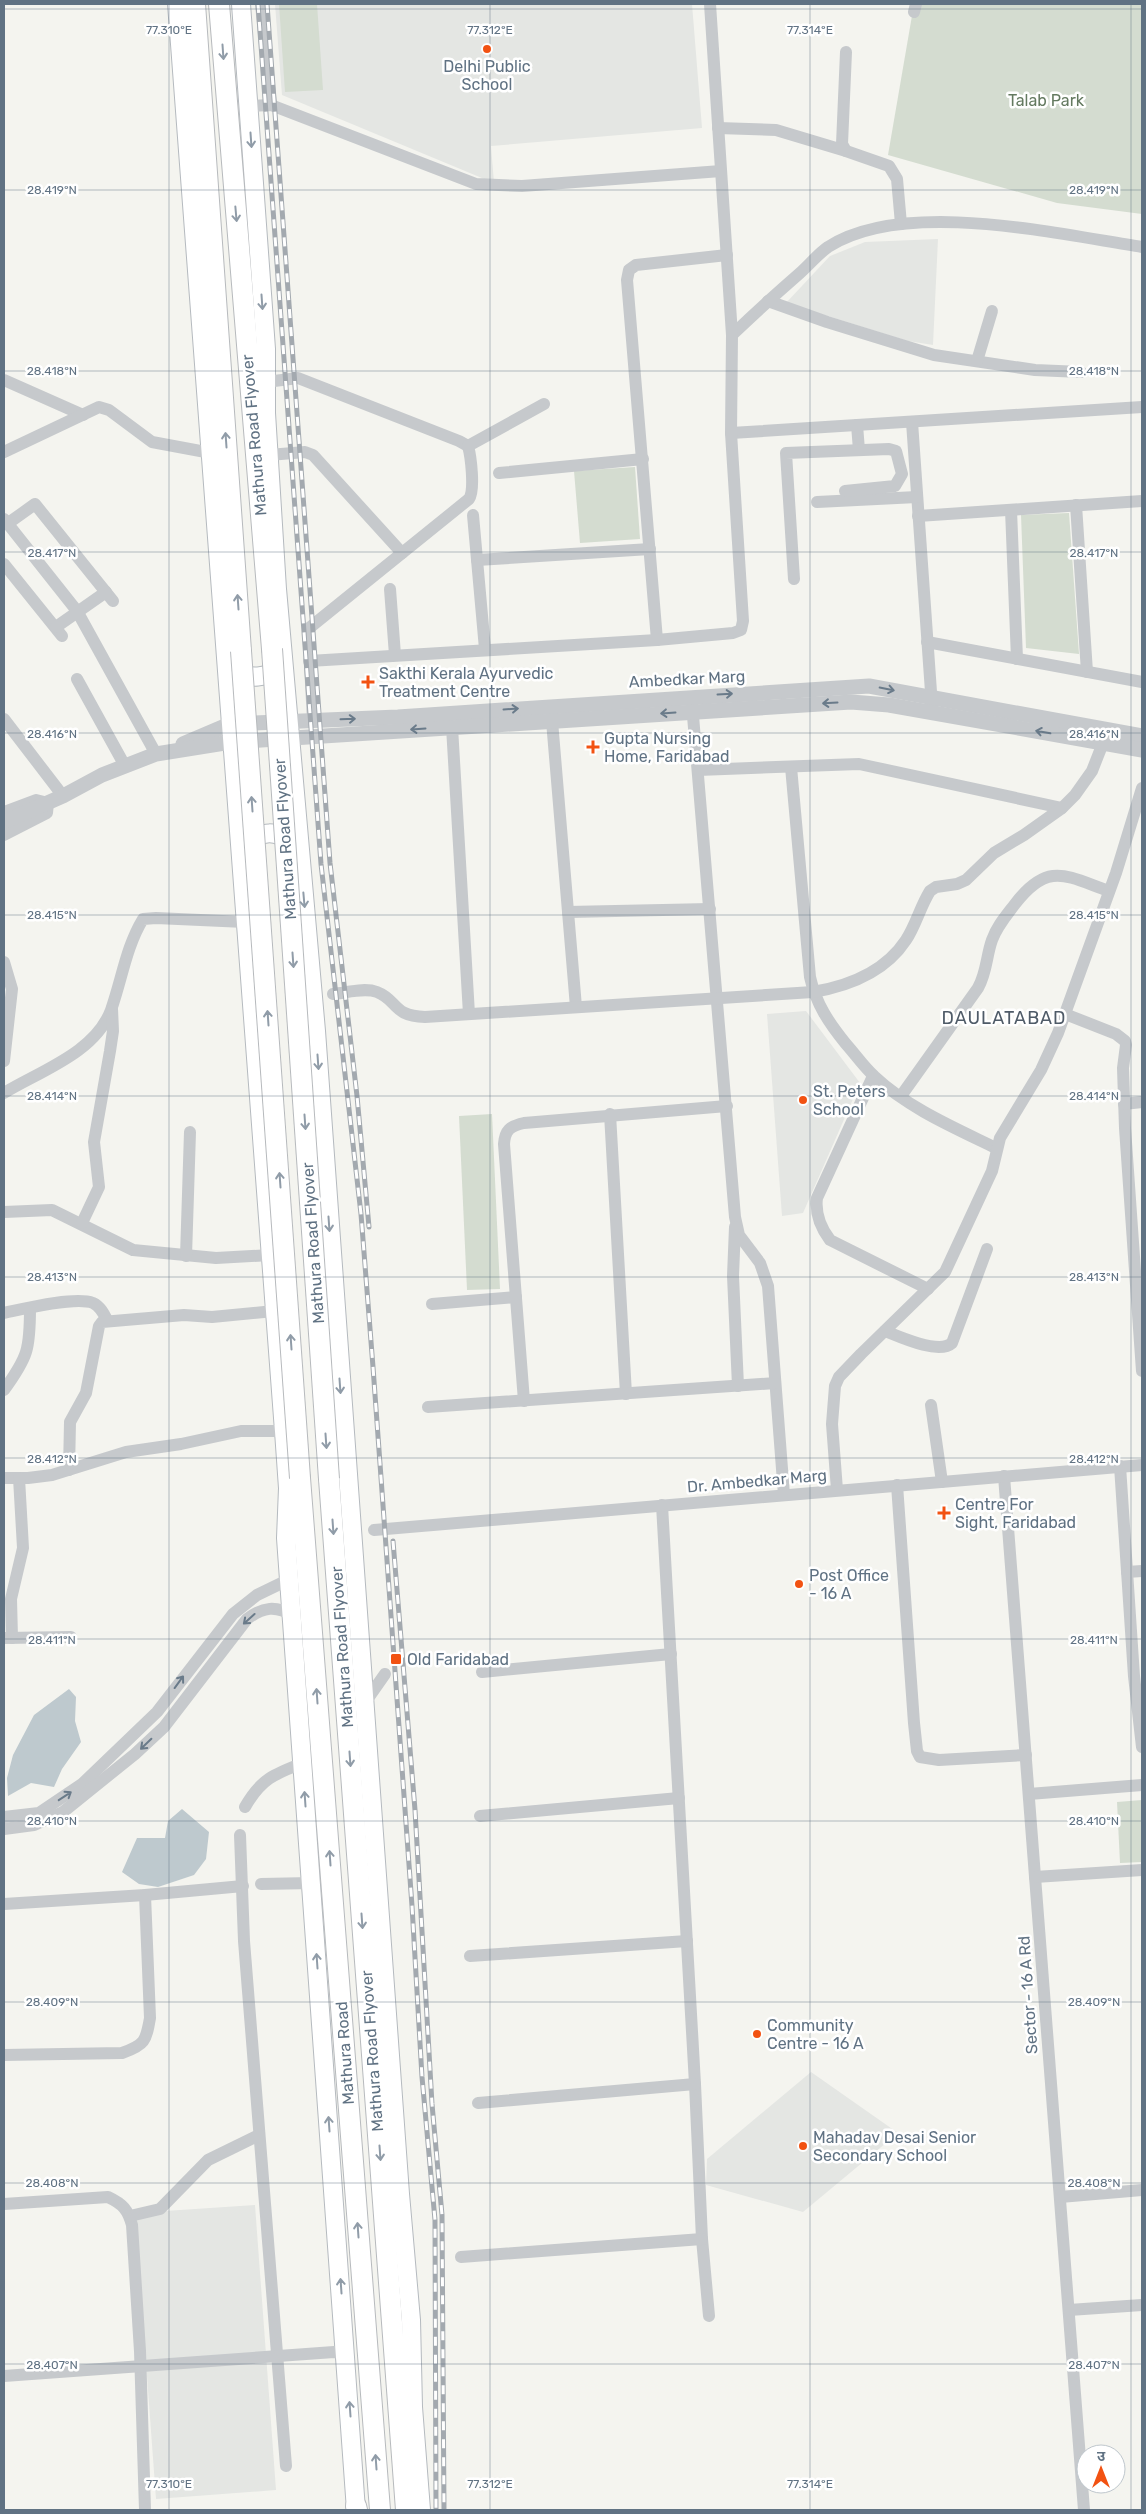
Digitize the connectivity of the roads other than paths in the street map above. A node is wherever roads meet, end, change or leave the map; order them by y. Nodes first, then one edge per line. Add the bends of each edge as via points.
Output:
1 (177, 4) edge
2 (195, 4) edge
3 (219, 4) edge
4 (240, 4) edge
5 (261, 4) edge
6 (710, 4) edge
7 (846, 52) dead end
8 (271, 105) junction
9 (248, 106) junction
10 (718, 128) junction
11 (846, 151) junction
12 (721, 171) junction
13 (901, 224) junction
14 (1142, 247) edge
15 (726, 255) junction
16 (768, 301) junction
17 (992, 311) dead end
18 (732, 334) junction
19 (977, 361) junction
20 (1081, 372) dead end
21 (4, 380) edge
22 (266, 382) junction
23 (544, 404) dead end
24 (1142, 407) edge
25 (83, 415) junction
26 (912, 422) junction
27 (857, 425) junction
28 (731, 434) junction
29 (468, 446) junction
30 (859, 450) junction
31 (4, 452) edge
32 (211, 453) junction
33 (269, 455) junction
34 (642, 459) junction
35 (499, 473) dead end
36 (845, 490) dead end
37 (917, 497) junction
38 (1142, 501) edge
39 (817, 502) dead end
40 (1076, 505) junction
41 (1011, 510) junction
42 (473, 515) dead end
43 (918, 516) junction
44 (6, 521) edge
45 (650, 549) junction
46 (402, 553) junction
47 (477, 560) junction
48 (4, 564) edge
49 (794, 579) dead end
50 (390, 589) dead end
51 (277, 590) junction
52 (77, 611) junction
53 (657, 640) junction
54 (927, 642) junction
55 (485, 649) junction
56 (395, 656) junction
57 (283, 658) junction
58 (1017, 658) junction
59 (309, 660) junction
60 (226, 661) junction
61 (1087, 672) junction
62 (77, 679) dead end
63 (1142, 682) edge
64 (692, 704) junction
65 (932, 705) junction
66 (4, 719) edge
67 (313, 720) junction
68 (290, 721) junction
69 (552, 721) junction
70 (230, 724) junction
71 (452, 727) junction
72 (1142, 736) edge
73 (290, 739) junction
74 (231, 742) junction
75 (1102, 743) junction
76 (1142, 750) edge
77 (160, 753) junction
78 (125, 766) junction
79 (791, 767) junction
80 (698, 770) junction
81 (1142, 788) edge
82 (63, 796) junction
83 (48, 803) junction
84 (1062, 808) junction
85 (4, 812) edge
86 (4, 822) edge
87 (4, 835) edge
88 (299, 846) junction
89 (240, 850) junction
90 (1109, 891) junction
91 (710, 909) junction
92 (568, 912) junction
93 (245, 922) junction
94 (4, 962) edge
95 (813, 992) junction
96 (333, 994) dead end
97 (718, 998) junction
98 (576, 1007) junction
99 (112, 1008) junction
100 (469, 1014) junction
101 (1065, 1014) junction
102 (4, 1061) edge
103 (873, 1076) junction
104 (4, 1093) edge
105 (902, 1096) junction
106 (1142, 1102) edge
107 (1124, 1104) junction
108 (726, 1106) junction
109 (610, 1114) junction
110 (190, 1132) dead end
111 (996, 1148) junction
112 (1136, 1199) edge
113 (4, 1212) edge
114 (736, 1217) junction
115 (82, 1223) junction
116 (987, 1249) dead end
117 (270, 1255) junction
118 (186, 1256) junction
119 (1139, 1282) edge
120 (928, 1289) junction
121 (516, 1297) junction
122 (432, 1304) dead end
123 (30, 1308) junction
124 (274, 1311) junction
125 (4, 1313) edge
126 (107, 1320) junction
127 (886, 1331) junction
128 (1142, 1371) edge
129 (775, 1383) junction
130 (738, 1386) junction
131 (4, 1390) edge
132 (626, 1394) junction
133 (524, 1401) junction
134 (931, 1405) dead end
135 (428, 1407) dead end
136 (284, 1431) junction
137 (1142, 1464) edge
138 (1120, 1466) junction
139 (69, 1470) junction
140 (1004, 1476) junction
141 (4, 1478) edge
142 (19, 1478) junction
143 (942, 1482) junction
144 (897, 1485) junction
145 (837, 1490) junction
146 (784, 1495) junction
147 (288, 1499) junction
148 (662, 1505) junction
149 (374, 1530) dead end
150 (1142, 1571) edge
151 (1127, 1572) junction
152 (290, 1578) junction
153 (310, 1597) junction
154 (293, 1616) junction
155 (8, 1638) edge
156 (71, 1638) dead end
157 (671, 1654) junction
158 (482, 1672) dead end
159 (385, 1674) dead end
160 (1138, 1676) edge
161 (364, 1704) junction
162 (1142, 1747) edge
163 (1026, 1755) junction
164 (303, 1763) junction
165 (1142, 1785) edge
166 (1029, 1794) junction
167 (679, 1798) junction
168 (245, 1807) dead end
169 (480, 1816) dead end
170 (4, 1817) edge
171 (4, 1829) edge
172 (240, 1835) dead end
173 (1142, 1870) edge
174 (1035, 1877) junction
175 (312, 1883) junction
176 (261, 1884) dead end
177 (243, 1886) junction
178 (145, 1895) junction
179 (4, 1904) edge
180 (687, 1941) junction
181 (470, 1956) dead end
182 (4, 2055) edge
183 (695, 2084) junction
184 (478, 2103) dead end
185 (260, 2134) junction
186 (1142, 2190) edge
187 (1060, 2197) junction
188 (4, 2204) edge
189 (130, 2216) junction
190 (702, 2239) junction
191 (461, 2257) dead end
192 (1142, 2305) edge
193 (1069, 2310) junction
194 (709, 2316) dead end
195 (346, 2355) junction
196 (277, 2357) junction
197 (141, 2365) junction
198 (4, 2376) edge
199 (286, 2466) dead end
200 (404, 2482) junction
201 (356, 2509) edge
202 (145, 2510) edge
203 (380, 2510) edge
204 (406, 2510) edge
205 (410, 2510) edge
206 (421, 2510) edge
207 (1084, 2510) edge

1 - 32 main road
153 -> 2 highway, Mathura Road Flyover, bridge
3 -> 200 highway, Mathura Road Flyover, bridge via 272,650 329,1478
4 - 9 main road
5 - 8 street
6 - 10 street
7 - 11 street via 842,144
8 - 9 street
8 - 12 street via 476,184 522,186
9 -> 22 main road
10 - 11 street via 776,130
10 - 12 street
11 - 13 street via 889,166 897,179
12 - 15 street
13 - 14 street via 976,224 1033,229
13 - 16 street via 863,232 828,247
15 - 18 street
15 - 34 street via 636,265 629,270 627,280
16 - 18 street
16 - 19 street via 934,355
17 - 19 street
18 - 28 street
19 - 20 street via 1035,370
21 - 25 street
22 - 29 street via 298,378
22 - 33 main road
23 - 29 street
24 - 26 street
25 - 31 street
25 - 32 street via 99,407 109,410 152,442
26 - 27 street
26 - 37 street
27 - 28 street
27 - 30 street
28 - 53 street via 741,630
29 - 46 street via 471,496
30 - 36 street via 890,448 896,451 902,474 895,486
30 - 49 street via 786,453
32 - 60 main road
33 - 46 street via 305,452 312,455
33 - 51 main road
34 - 35 street
34 - 45 street
37 - 39 street
37 - 43 street
38 - 40 street
40 - 41 street
40 - 61 street
41 - 43 street
41 - 58 street
42 - 47 street
43 - 54 street
44 - 52 street
44 - 52 street via 34,504 109,597
45 - 47 street
45 - 53 street
46 - 59 street via 312,625 307,635
47 - 55 street
48 - 52 street via 59,632
50 - 56 street
51 - 57 main road
51 - 68 main road via 285,614
52 - 77 street
53 - 55 street
54 - 58 street
54 - 65 street
55 - 56 street
56 - 59 street
57 - 60 main road via 276,670 250,677 237,672
57 - 68 main road
58 - 61 street
59 - 67 street
60 - 70 main road
61 - 63 street
62 - 78 street
64 - 65 street, Ambedkar Marg via 869,686
67 -> 64 street, Ambedkar Marg
64 -> 69 street, Ambedkar Marg
64 - 80 street
65 - 72 street, Ambedkar Marg
75 -> 65 street, Ambedkar Marg
66 - 82 street
67 - 68 street, Ambedkar Marg
68 - 70 street, Ambedkar Marg
68 - 73 main road
69 - 71 street, Ambedkar Marg
69 - 92 street
70 - 74 main road
70 - 77 street, Ambedkar Marg
71 -> 73 street, Ambedkar Marg
71 - 100 street
73 - 74 street, Ambedkar Marg
73 - 88 main road
74 - 77 street, Ambedkar Marg
74 - 89 main road
75 - 76 street, Ambedkar Marg
75 - 84 street via 1092,771
77 - 78 street
78 - 82 street via 102,774
79 - 80 street
79 - 84 street via 858,764
79 - 95 street
80 - 91 street
81 - 90 street
82 - 83 street
83 - 85 street via 36,800
83 - 86 street
83 - 87 street via 47,813
84 - 95 street via 994,853 966,880 930,891 906,941 875,971 839,988
88 - 89 main road via 280,834 269,833 258,835
88 -> 161 main road via 316,1031
89 - 93 main road
90 - 101 street
90 - 105 street via 1066,876 1048,876 1034,882 998,926 978,988
91 - 92 street
91 - 97 street
92 - 98 street
93 - 99 street via 144,919 131,944
93 - 117 main road
94 - 102 street via 12,989
95 - 97 street
95 - 103 street via 824,1017
96 - 100 street via 378,992 402,1013 411,1016
97 - 98 street
97 - 108 street
98 - 100 street
99 - 104 street via 80,1049
99 - 115 street via 113,1031 94,1142 99,1187
101 - 107 street via 1116,1034 1125,1041
101 - 111 street via 1041,1070
103 - 105 street
103 - 120 street via 817,1198 818,1217 826,1235 839,1246
105 - 111 street via 942,1121
106 - 107 street
107 - 112 street
108 - 109 street
108 - 114 street
109 - 121 street via 524,1123 514,1125 505,1134
109 - 132 street
110 - 118 street
111 - 120 street via 992,1171 954,1256 945,1272
112 - 119 street
113 - 115 street via 52,1210
114 - 129 street via 739,1235 760,1263 768,1286
114 - 130 street via 733,1276
115 - 118 street via 110,1241 133,1250
116 - 127 street via 952,1343 939,1347
117 - 118 street
117 - 124 main road
119 - 128 street
120 - 127 street
121 - 122 street
121 - 133 street
123 - 125 street
123 - 126 street via 85,1301 98,1306
123 - 131 street via 29,1347 17,1373
124 - 126 street via 212,1317 184,1315
124 - 136 main road
126 - 139 street via 99,1326 86,1393 70,1422
127 - 145 street via 840,1376 835,1386 832,1424
129 - 130 street
129 - 146 street
130 - 132 street
132 - 133 street
133 - 135 street
134 - 143 street
136 - 139 street via 227,1433 126,1452
136 - 147 main road
137 - 138 street, Dr. Ambedkar Marg
138 - 140 street, Dr. Ambedkar Marg
138 - 151 street
139 - 142 street
140 - 143 street, Dr. Ambedkar Marg
140 - 163 street, Sector - 16 A Rd
141 - 142 street
142 - 155 street via 23,1548 11,1599
143 - 144 street, Dr. Ambedkar Marg
144 - 145 street, Dr. Ambedkar Marg
144 - 163 street via 914,1723 920,1757 939,1760
145 - 146 street, Dr. Ambedkar Marg
146 - 148 street, Dr. Ambedkar Marg
147 - 152 main road via 286,1538
147 - 153 highway
148 - 149 street, Dr. Ambedkar Marg
148 - 157 street
150 - 151 street
151 - 160 street
152 - 154 main road
170 -> 152 street via 39,1813 82,1784 157,1712 233,1614 257,1595
203 -> 153 highway, Mathura Road
154 - 164 main road
154 -> 171 street via 273,1608 252,1616 164,1727 136,1754 63,1812 34,1825
155 - 156 street
157 - 158 street
157 - 167 street
159 - 161 street
160 - 162 street
161 - 206 main road via 411,2320 413,2407
163 - 166 street, Sector - 16 A Rd
164 - 168 street via 271,1775 254,1791
175 -> 164 main road
165 - 166 street
166 - 174 street, Sector - 16 A Rd
167 - 169 street
167 - 180 street
172 - 177 street
173 - 174 street
174 - 187 street, Sector - 16 A Rd
175 - 176 street
195 -> 175 main road
177 - 178 street
177 - 185 street via 244,1941
178 - 179 street
178 - 182 street via 150,2018 147,2036 140,2047 122,2053
180 - 181 street
180 - 183 street
183 - 184 street
183 - 190 street
185 - 189 street via 208,2160 160,2209
185 - 196 street
186 - 187 street
187 - 193 street, Sector - 16 A Rd
188 - 189 street via 108,2197 121,2203
189 - 197 street
190 - 191 street
190 - 194 street
192 - 193 street
193 - 207 street, Sector - 16 A Rd
195 - 196 street via 334,2352
201 -> 195 main road
196 - 197 street
196 - 199 street
197 - 198 street
197 - 202 street
200 - 204 highway
200 - 205 highway

